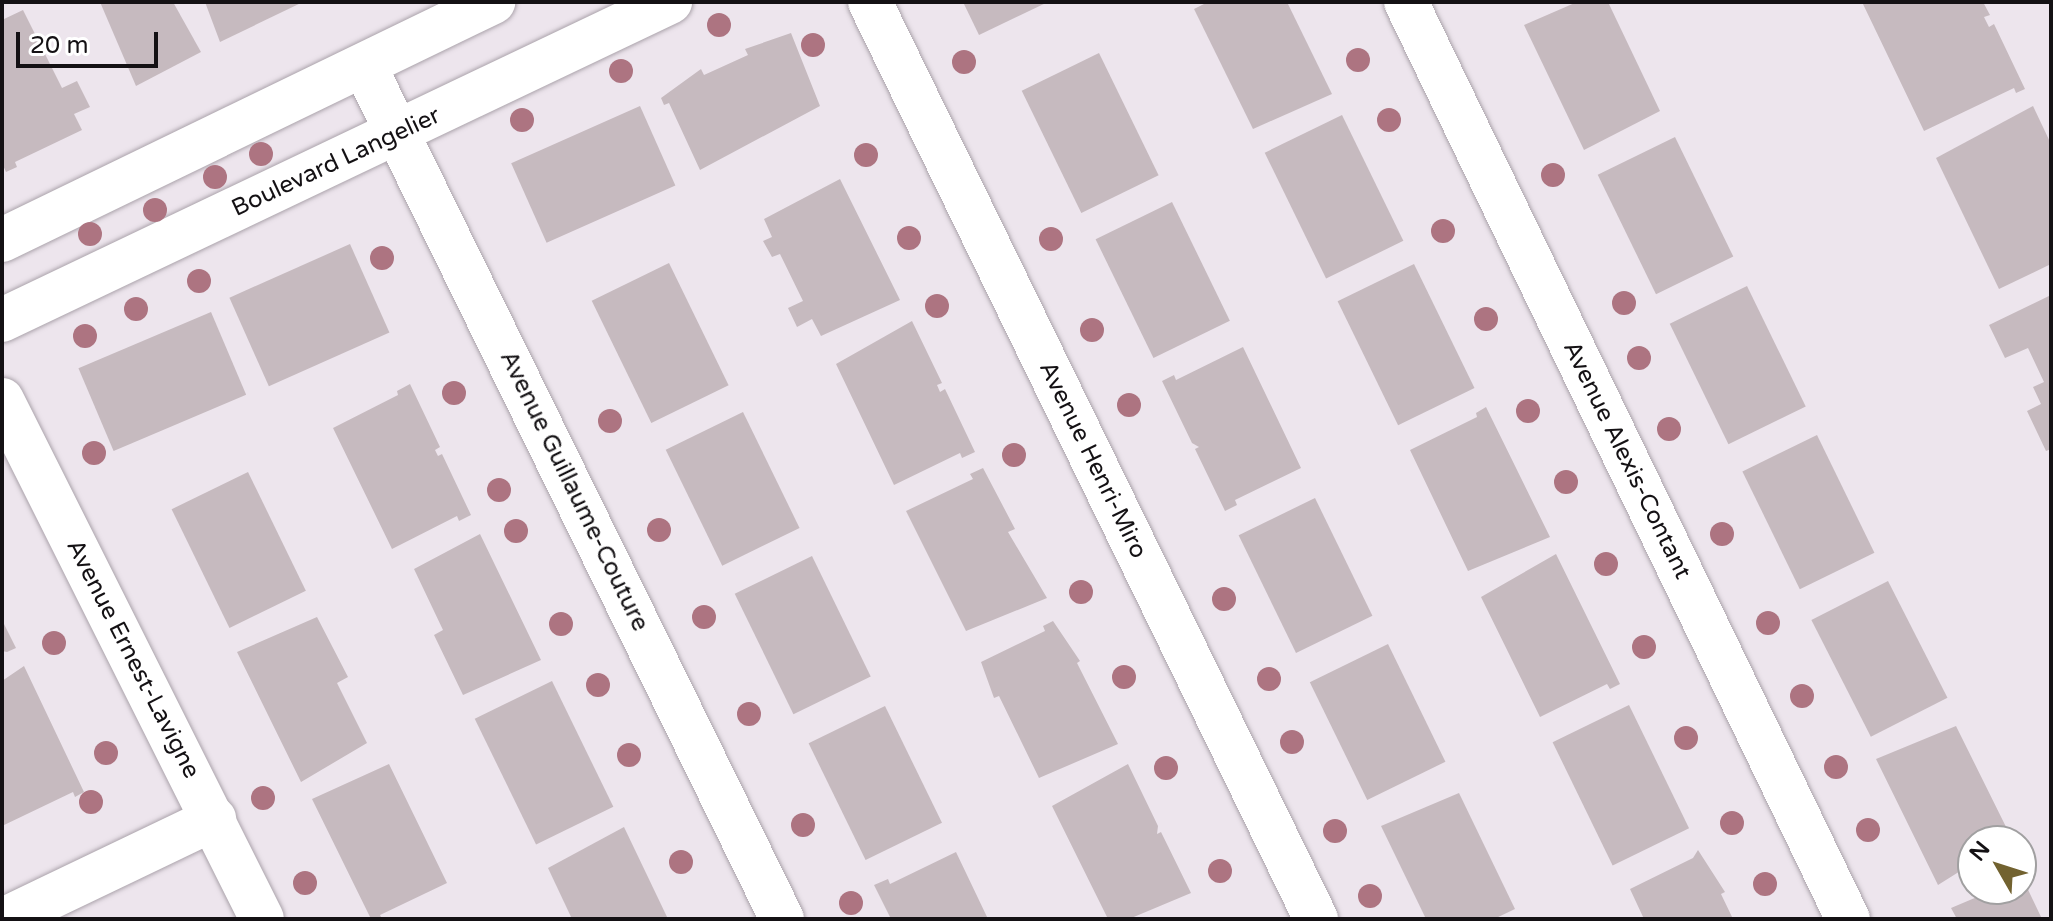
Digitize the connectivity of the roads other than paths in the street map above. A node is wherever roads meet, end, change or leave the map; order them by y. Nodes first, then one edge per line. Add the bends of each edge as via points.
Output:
1 (493, 2) edge
2 (670, 2) edge
3 (870, 2) edge
4 (1406, 2) edge
5 (364, 65) junction
6 (398, 132) junction
7 (2, 240) edge
8 (2, 320) edge
9 (2, 400) edge
10 (214, 819) junction
11 (5, 919) edge
12 (262, 919) edge
13 (782, 919) edge
14 (1316, 919) edge
15 (1848, 919) edge

1 - 5 street
2 - 6 street, Boulevard Langelier
3 - 14 street, Avenue Henri-Miro
4 - 15 street, Avenue Alexis-Contant
5 - 6 street, Avenue Guillaume-Couture
5 - 7 street
6 - 8 street, Boulevard Langelier
6 - 13 street, Avenue Guillaume-Couture
9 - 10 street, Avenue Ernest-Lavigne
10 - 11 street
10 - 12 street, Avenue Ernest-Lavigne

